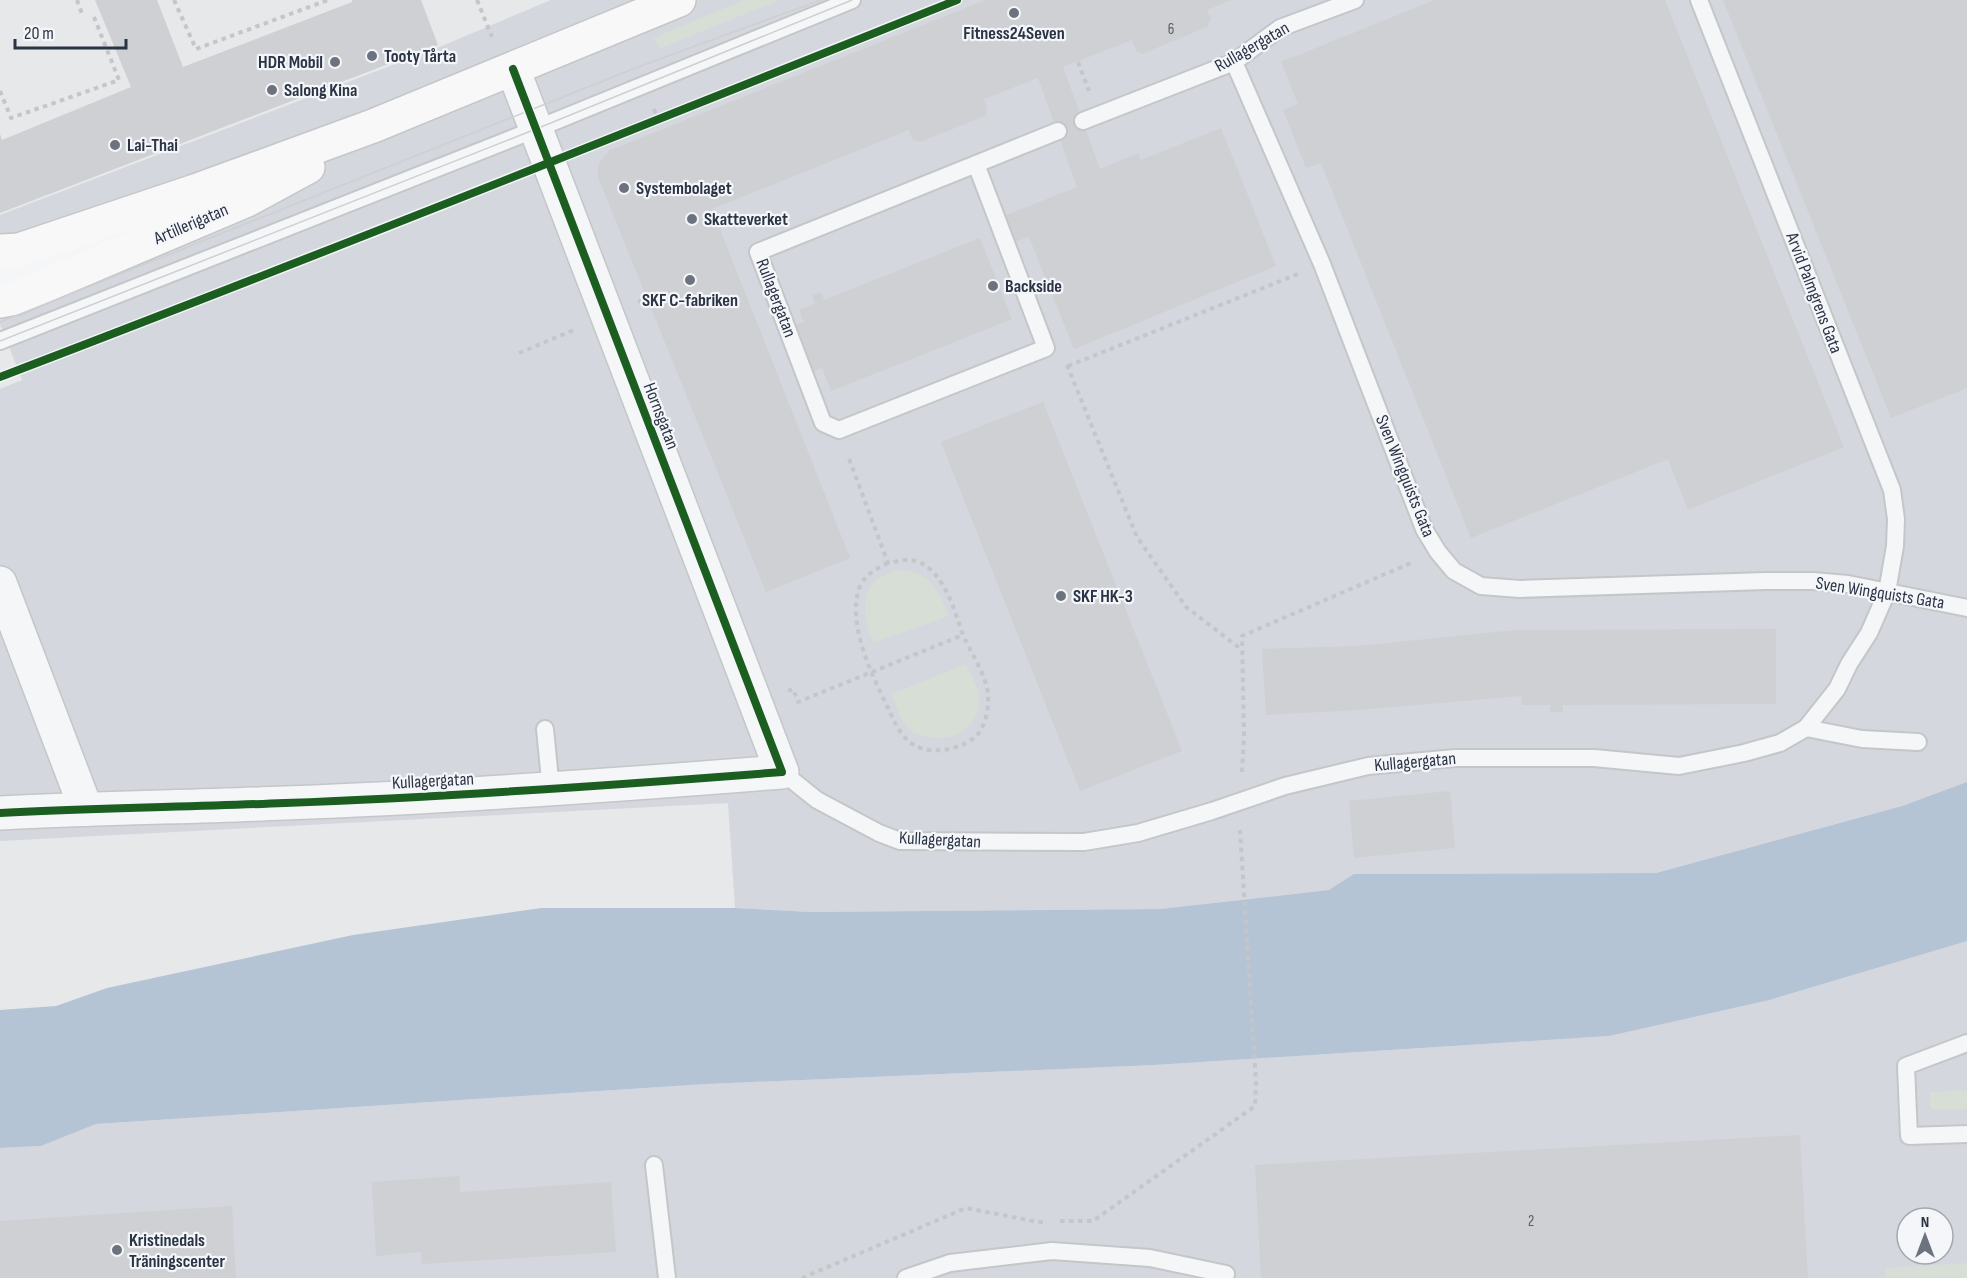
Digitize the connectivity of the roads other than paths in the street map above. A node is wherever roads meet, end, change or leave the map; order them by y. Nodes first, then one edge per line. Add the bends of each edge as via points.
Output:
1 (679, 0) edge
2 (852, 0) edge
3 (1355, 0) edge
4 (1699, 0) edge
5 (1234, 62) junction
6 (513, 69) junction
7 (1083, 121) dead end
8 (373, 126) junction
9 (536, 129) junction
10 (1058, 131) dead end
11 (976, 164) junction
12 (195, 191) junction
13 (0, 251) edge
14 (0, 273) edge
15 (0, 300) edge
16 (0, 341) edge
17 (0, 583) edge
18 (1887, 592) junction
19 (1967, 608) edge
20 (1806, 728) junction
21 (545, 729) dead end
22 (1918, 742) dead end
23 (782, 772) junction
24 (551, 790) junction
25 (86, 809) junction
26 (0, 813) edge
27 (1967, 1043) edge
28 (1967, 1134) edge
29 (654, 1165) dead end
30 (1226, 1274) dead end
31 (667, 1278) edge
32 (906, 1278) edge

1 - 6 main road, Artillerigatan
2 - 9 lane
3 - 5 lane, Rullagergatan via 1280,28
4 - 18 lane, Arvid Palmgrens Gata via 1892,490 1895,546
5 - 7 lane, Rullagergatan
5 - 18 lane, Sven Wingquists Gata via 1322,264 1424,529 1454,571 1481,586 1520,589 1813,581
6 - 8 main road, Artillerigatan
6 - 9 street, Hornsgatan
8 - 12 main road, Artillerigatan
8 - 15 main road, Artillerigatan via 247,200 16,298
9 - 16 lane
9 - 23 street, Hornsgatan
10 - 11 lane, Rullagergatan
11 - 11 lane, Rullagergatan via 758,252 823,423 838,430 1046,348
12 - 13 main road, Artillerigatan via 19,250
12 - 14 street, Artillerigatan via 119,235 23,269
17 - 25 street
18 - 19 lane, Sven Wingquists Gata
18 - 20 lane, Kullagergatan via 1837,689
20 - 22 lane via 1862,739
20 - 23 lane, Kullagergatan via 1780,743 1679,766 1594,758 1455,758 1368,766 1285,786 1138,833 1084,842 900,841 817,800
21 - 24 lane
23 - 24 street, Kullagergatan
24 - 25 street, Kullagergatan
25 - 26 street, Kullagergatan
27 - 28 lane via 1906,1066 1909,1136
29 - 31 lane
30 - 32 lane via 1150,1258 1052,1251 950,1263

